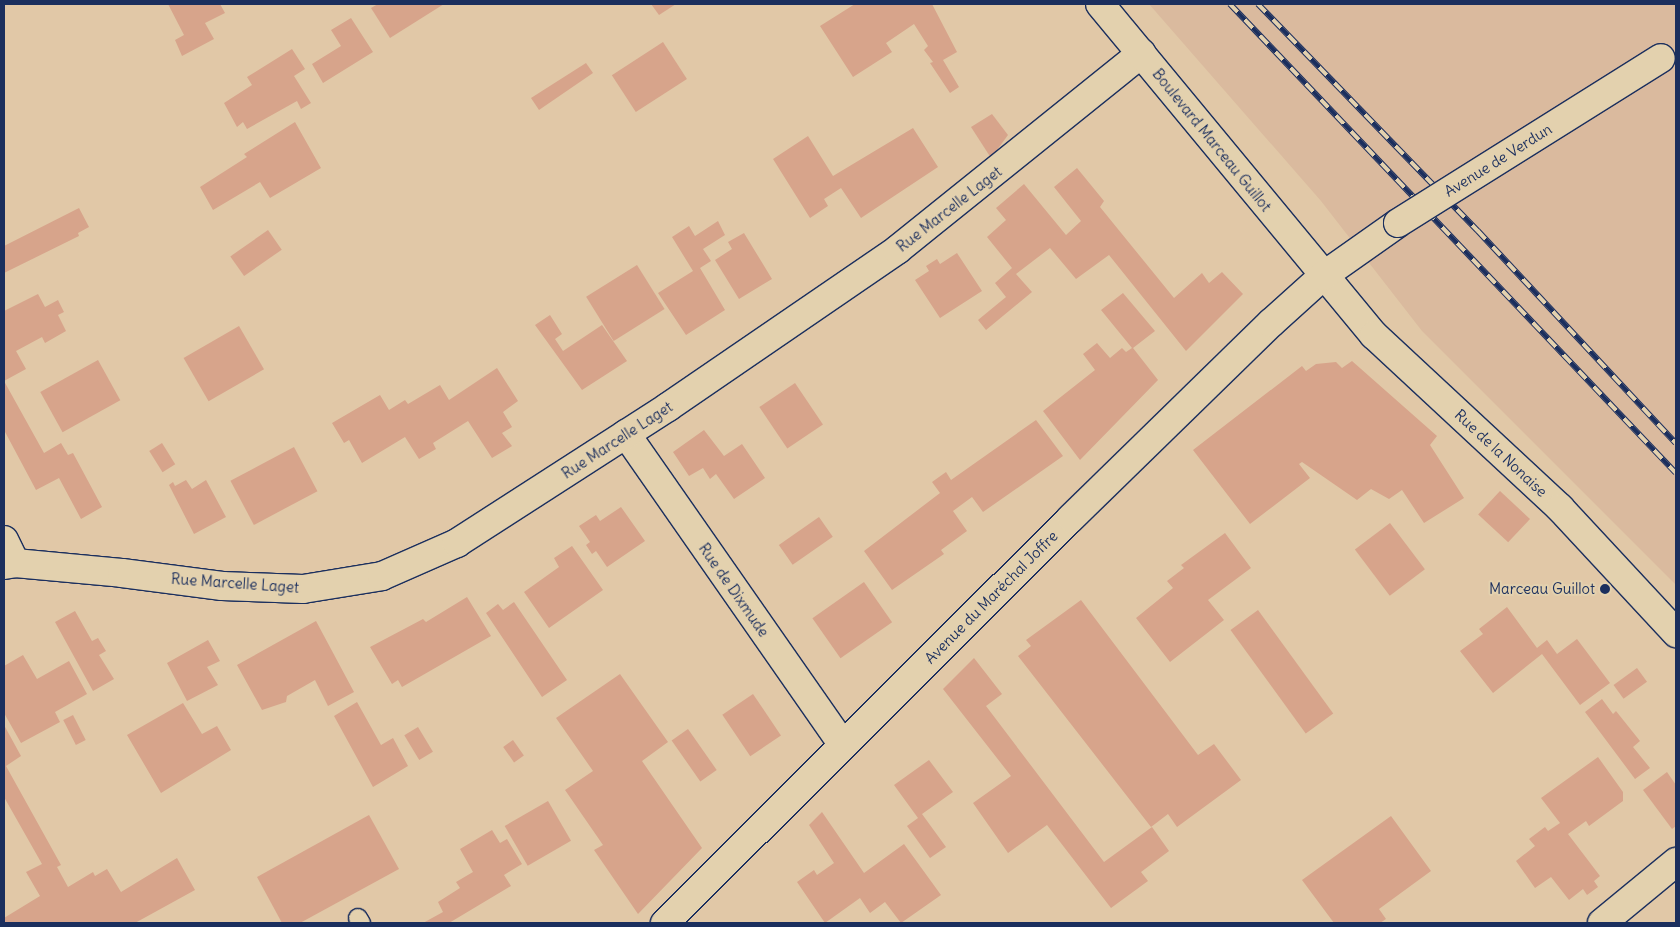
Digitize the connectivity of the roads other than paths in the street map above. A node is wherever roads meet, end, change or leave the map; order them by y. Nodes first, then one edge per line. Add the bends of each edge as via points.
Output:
1 (1100, 4) edge
2 (1142, 54) junction
3 (1669, 54) edge
4 (1323, 276) junction
5 (626, 434) junction
6 (7, 556) edge
7 (1676, 633) edge
8 (843, 745) junction
9 (1676, 862) edge
10 (665, 923) edge
11 (1602, 923) edge

1 - 2 street, Boulevard Marceau Guillot
2 - 4 street, Boulevard Marceau Guillot
2 - 5 street, Rue Marcelle Laget via 897,250
3 - 4 street, Avenue de Verdun, bridge via 1398,223
4 - 7 street, Rue de la Nonaise via 1383,344 1560,508
4 - 8 street, Avenue du Maréchal Joffre via 1085,504
5 - 6 street, Rue Marcelle Laget via 458,543 382,576 303,589 222,586
5 - 8 street, Rue de Dixmude
8 - 10 street, Avenue du Maréchal Joffre
9 - 11 street

